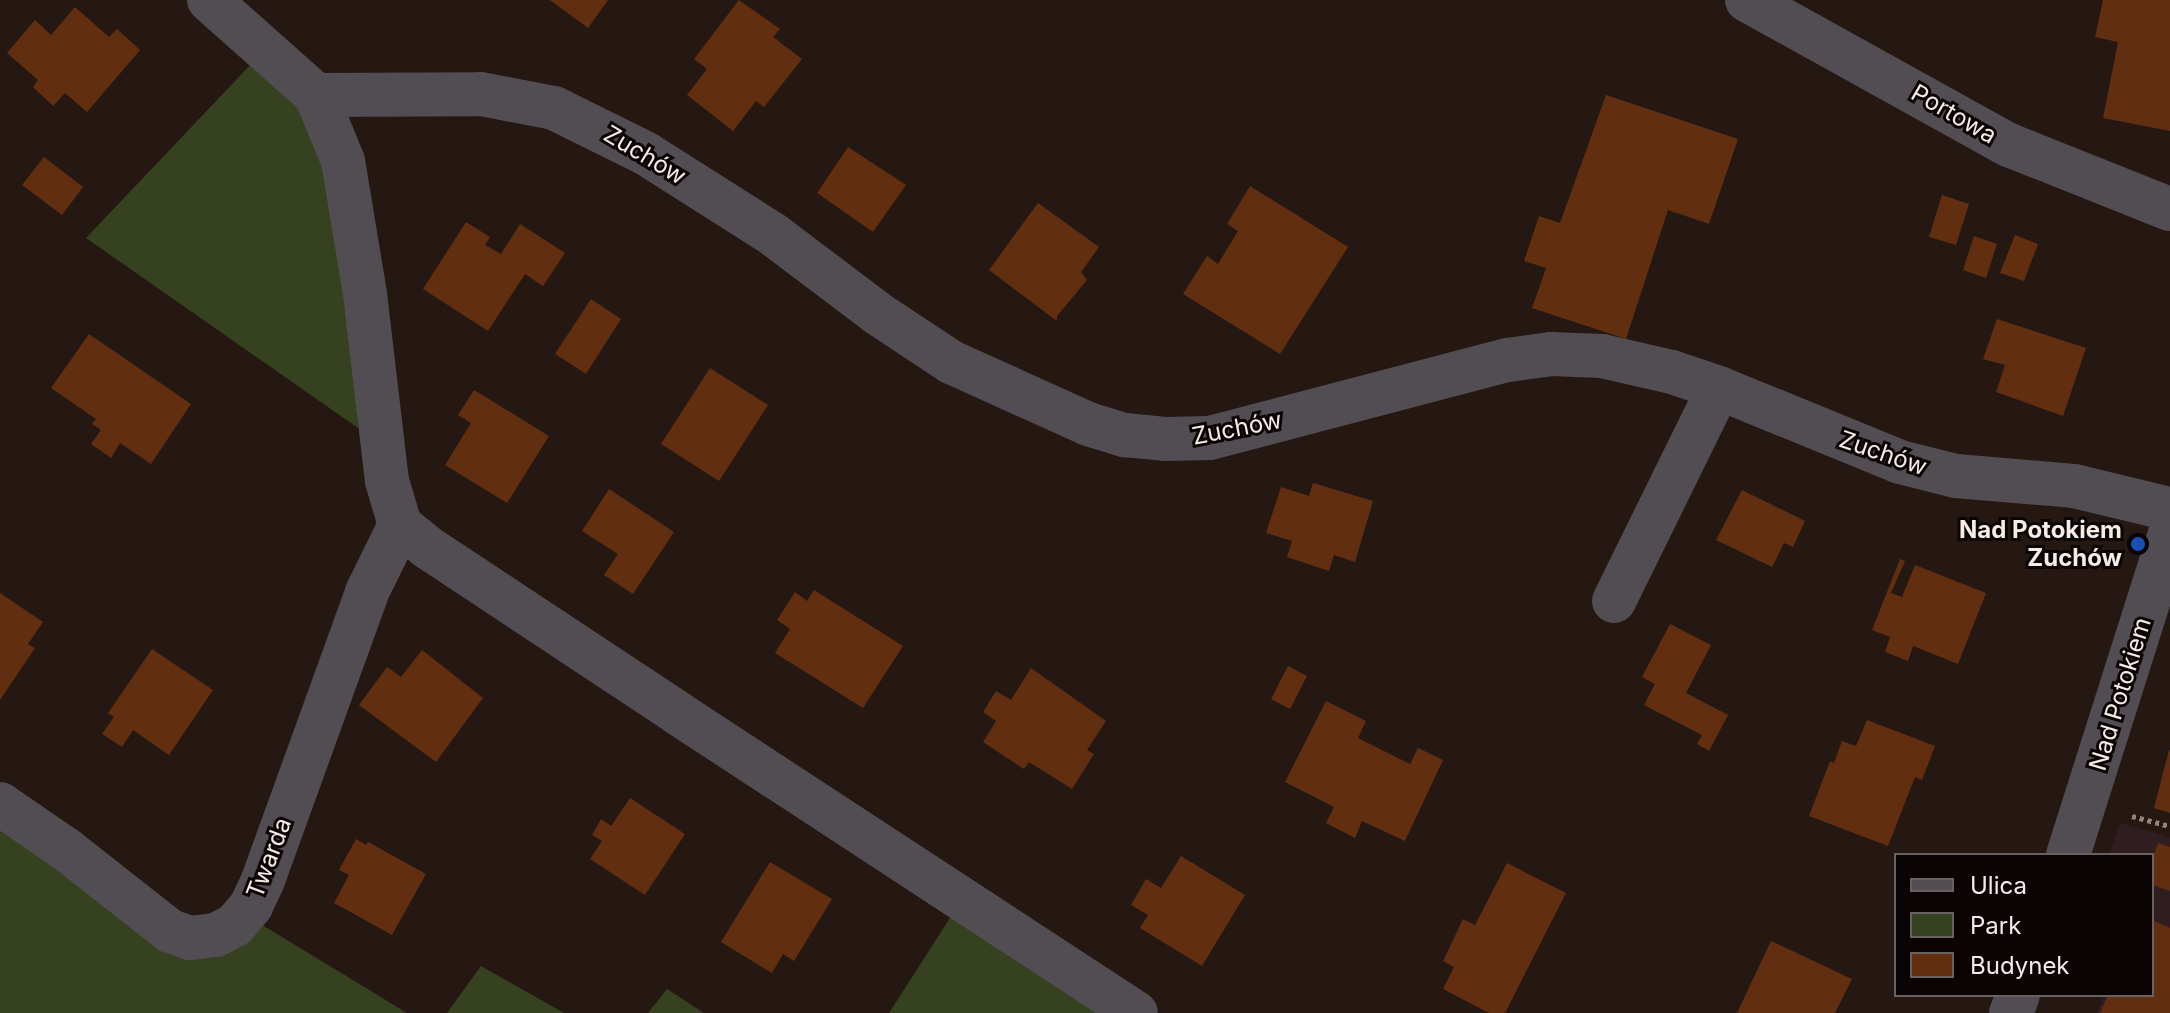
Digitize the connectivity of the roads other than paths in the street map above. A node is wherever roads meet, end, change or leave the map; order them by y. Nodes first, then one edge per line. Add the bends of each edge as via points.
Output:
1 (209, 0) edge
2 (1747, 0) edge
3 (316, 95) junction
4 (2170, 209) edge
5 (1719, 388) junction
6 (2170, 509) edge
7 (400, 525) junction
8 (2170, 533) edge
9 (1614, 601) dead end
10 (0, 804) edge
11 (2069, 853) edge
12 (1136, 1013) edge

1 - 3 street
2 - 4 street, Portowa via 2009,145
3 - 5 street, Zuchów via 481,94 554,108 645,153 774,235 951,362 1088,424 1125,435 1210,438 1457,370 1551,354 1642,364
3 - 7 street via 343,161 387,481
5 - 6 street, Zuchów via 1900,462 1956,476 2074,486
5 - 9 street
7 - 10 street, Twarda via 367,592 263,880 235,925 216,935 190,938 170,931
7 - 12 street
8 - 11 street, Nad Potokiem

